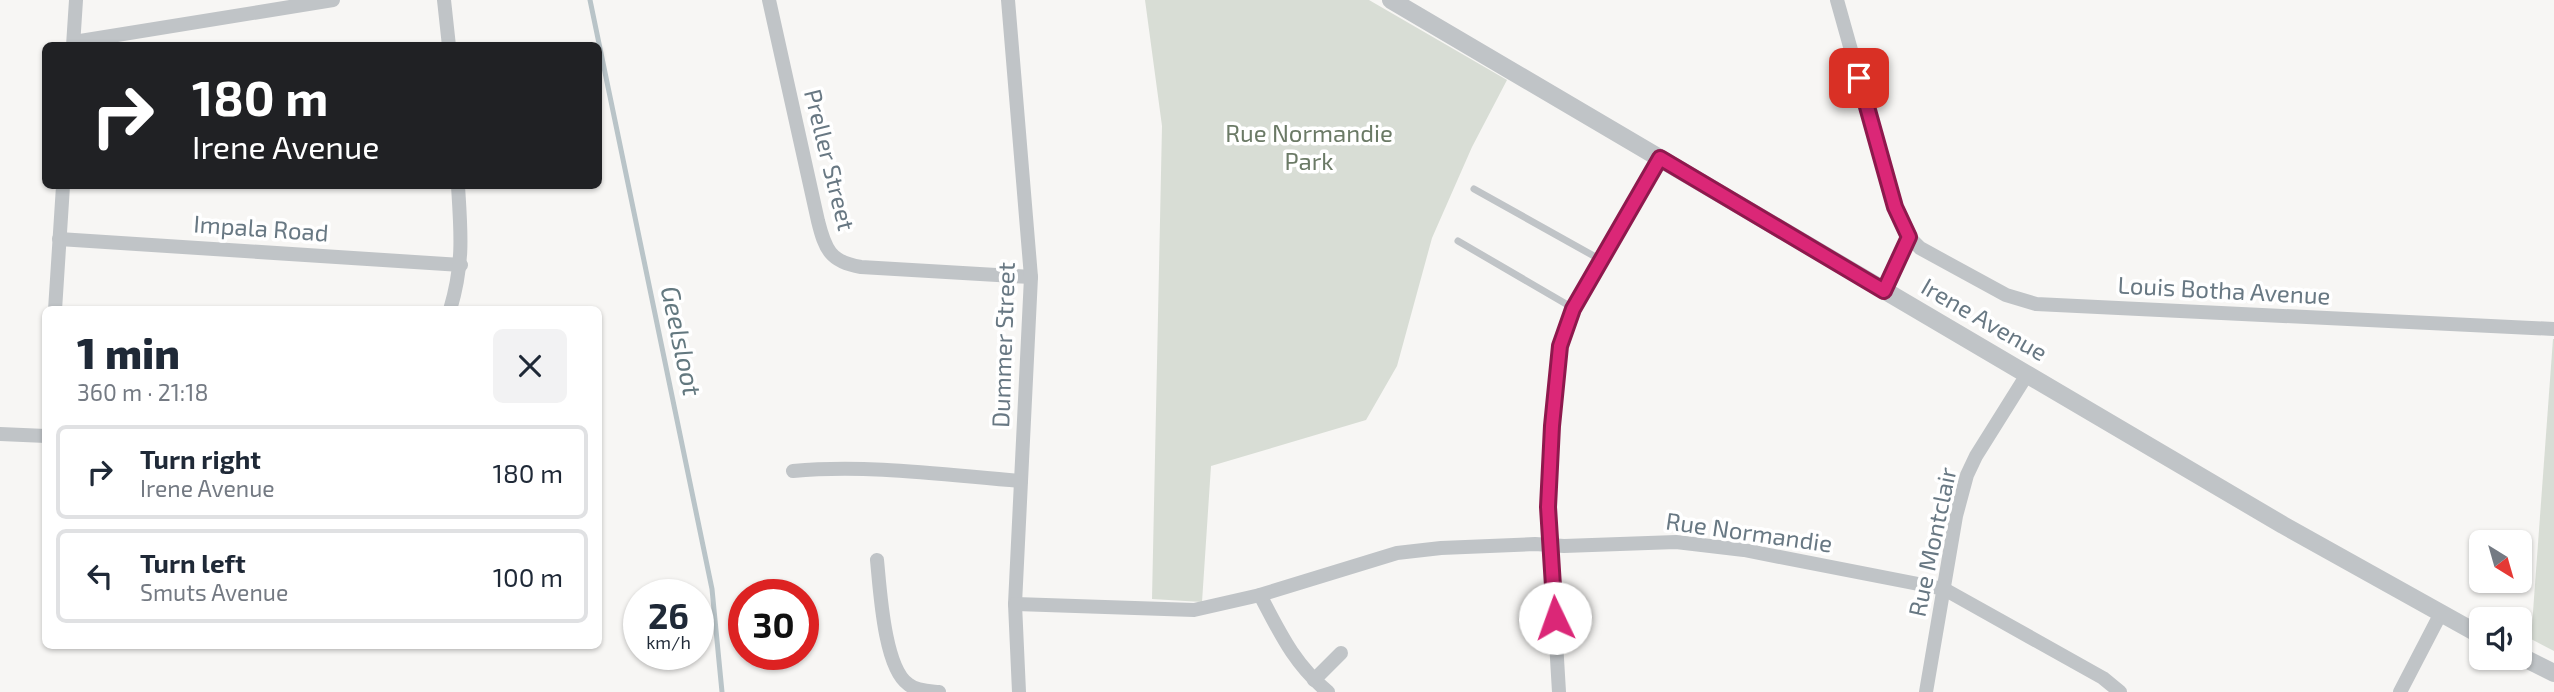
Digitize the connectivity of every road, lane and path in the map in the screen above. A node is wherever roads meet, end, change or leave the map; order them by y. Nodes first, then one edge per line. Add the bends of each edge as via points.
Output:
1 (76, 0) edge
2 (333, 0) edge
3 (444, 0) edge
4 (769, 0) edge
5 (1008, 0) edge
6 (1391, 0) edge
7 (1837, 0) edge
8 (74, 42) edge
9 (86, 42) edge
10 (449, 42) edge
11 (1660, 158) junction
12 (63, 189) edge
13 (458, 189) edge
14 (1474, 189) dead end
15 (1909, 237) junction
16 (59, 239) junction
17 (1458, 241) dead end
18 (1601, 260) junction
19 (461, 265) junction
20 (1031, 277) junction
21 (1884, 291) junction
22 (55, 306) edge
23 (451, 306) edge
24 (1573, 309) junction
25 (2554, 329) edge
26 (2028, 373) junction
27 (0, 434) edge
28 (42, 436) edge
29 (793, 471) dead end
30 (1021, 481) junction
31 (1551, 545) junction
32 (877, 560) dead end
33 (1944, 589) junction
34 (1260, 594) junction
35 (1015, 604) junction
36 (2441, 613) junction
37 (2469, 629) edge
38 (1341, 653) dead end
39 (2532, 662) edge
40 (2554, 673) edge
41 (1314, 680) junction
42 (939, 692) edge
43 (1019, 692) edge
44 (1328, 692) edge
45 (1559, 692) edge
46 (1926, 692) edge
47 (2120, 692) edge
48 (2400, 692) edge

1 - 8 street
2 - 9 street
3 - 10 street
4 - 20 street, Preller Street via 818,221 831,254 841,263 861,267
5 - 20 street, Dummer Street
6 - 11 street, Irene Avenue
7 - 15 street via 1895,207
11 - 18 street
11 - 21 street, Irene Avenue
12 - 16 street
13 - 19 street
14 - 18 lane
15 - 21 street
15 - 25 street, Louis Botha Avenue via 1920,248 2006,295 2036,304
16 - 19 street, Impala Road
16 - 22 street
17 - 24 lane
18 - 24 street
19 - 23 street
20 - 30 street, Dummer Street
21 - 26 street, Irene Avenue
24 - 31 street via 1560,346 1552,426
26 - 33 street, Rue Montclair via 1967,475
26 - 36 street, Irene Avenue
27 - 28 street
29 - 30 street
30 - 35 street, Dummer Street
31 - 33 street, Rue Normandie via 1643,542 1712,546
31 - 34 street, Rue Normandie via 1397,553
31 - 45 street
32 - 42 street via 894,667 908,684
33 - 46 street, Rue Montclair
33 - 47 street, Rue Normandie
34 - 35 street, Rue Normandie via 1194,610
34 - 41 street via 1291,654
35 - 43 street, Dummer Street
36 - 37 street, Irene Avenue
36 - 48 street
38 - 41 street
39 - 40 street
41 - 44 street

